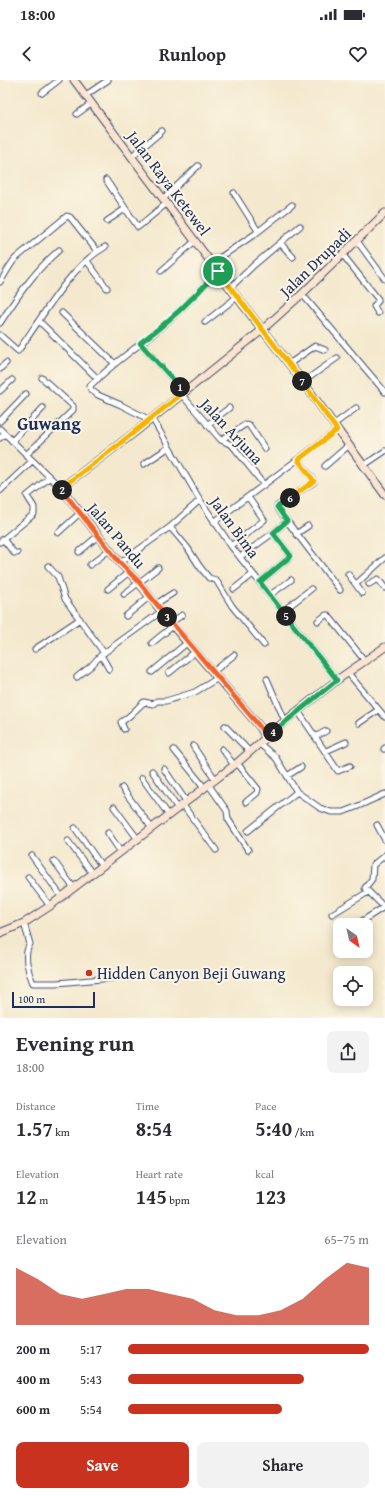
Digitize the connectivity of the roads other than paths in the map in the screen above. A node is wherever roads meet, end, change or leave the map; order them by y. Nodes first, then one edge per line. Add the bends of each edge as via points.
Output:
1 (59, 80) edge
2 (74, 80) edge
3 (108, 80) edge
4 (42, 93) dead end
5 (86, 95) junction
6 (92, 103) junction
7 (77, 114) dead end
8 (162, 131) dead end
9 (132, 156) junction
10 (198, 166) dead end
11 (106, 180) dead end
12 (234, 193) dead end
13 (166, 200) junction
14 (292, 206) dead end
15 (125, 209) junction
16 (385, 213) edge
17 (107, 221) dead end
18 (300, 226) dead end
19 (258, 231) junction
20 (196, 240) junction
21 (357, 242) junction
22 (280, 243) junction
23 (105, 247) dead end
24 (59, 250) dead end
25 (97, 251) junction
26 (343, 255) junction
27 (293, 257) dead end
28 (87, 261) junction
29 (212, 263) junction
30 (161, 271) dead end
31 (218, 271) junction
32 (385, 279) edge
33 (0, 282) edge
34 (107, 288) dead end
35 (230, 288) junction
36 (302, 294) junction
37 (237, 297) junction
38 (62, 313) dead end
39 (378, 313) dead end
40 (39, 321) junction
41 (205, 322) dead end
42 (0, 323) edge
43 (262, 330) junction
44 (0, 335) edge
45 (140, 343) junction
46 (325, 350) dead end
47 (337, 358) dead end
48 (6, 363) dead end
49 (114, 363) junction
50 (289, 364) junction
51 (0, 369) edge
52 (42, 378) dead end
53 (98, 378) junction
54 (12, 380) dead end
55 (303, 382) junction
56 (0, 391) edge
57 (385, 392) edge
58 (183, 393) junction
59 (26, 394) dead end
60 (43, 408) dead end
61 (229, 408) dead end
62 (356, 408) dead end
63 (151, 419) junction
64 (0, 421) edge
65 (207, 424) junction
66 (335, 427) junction
67 (0, 429) edge
68 (5, 434) junction
69 (0, 438) edge
70 (12, 440) junction
71 (221, 440) junction
72 (349, 446) junction
73 (168, 448) junction
74 (265, 448) dead end
75 (385, 451) edge
76 (26, 455) junction
77 (298, 460) junction
78 (32, 461) junction
79 (144, 464) dead end
80 (325, 466) dead end
81 (363, 466) junction
82 (49, 478) junction
83 (264, 485) junction
84 (61, 488) junction
85 (0, 491) edge
86 (385, 495) edge
87 (248, 497) junction
88 (200, 500) junction
89 (80, 513) junction
90 (287, 521) junction
91 (214, 522) junction
92 (308, 526) dead end
93 (170, 527) junction
94 (58, 533) dead end
95 (273, 533) junction
96 (296, 534) junction
97 (98, 536) junction
98 (2, 540) edge
99 (231, 546) junction
100 (109, 550) junction
101 (79, 552) dead end
102 (17, 553) dead end
103 (240, 557) junction
104 (385, 558) edge
105 (120, 563) junction
106 (90, 565) dead end
107 (48, 566) dead end
108 (158, 568) dead end
109 (129, 572) junction
110 (253, 574) junction
111 (348, 574) dead end
112 (291, 580) dead end
113 (139, 582) junction
114 (260, 582) junction
115 (356, 584) junction
116 (369, 584) dead end
117 (385, 588) edge
118 (108, 589) dead end
119 (234, 589) dead end
120 (311, 589) dead end
121 (340, 590) dead end
122 (173, 593) dead end
123 (362, 593) dead end
124 (124, 594) dead end
125 (270, 595) junction
126 (150, 596) junction
127 (156, 604) junction
128 (162, 611) junction
129 (283, 611) junction
130 (182, 615) dead end
131 (126, 616) dead end
132 (80, 618) junction
133 (318, 621) dead end
134 (174, 623) junction
135 (188, 642) junction
136 (152, 643) dead end
137 (264, 645) dead end
138 (35, 649) dead end
139 (384, 650) edge
140 (196, 651) junction
141 (103, 654) junction
142 (234, 655) dead end
143 (365, 661) junction
144 (109, 670) dead end
145 (152, 672) dead end
146 (169, 673) dead end
147 (348, 673) junction
148 (215, 675) junction
149 (77, 677) dead end
150 (267, 679) dead end
151 (337, 680) junction
152 (378, 710) junction
153 (298, 711) junction
154 (384, 715) edge
155 (285, 722) junction
156 (358, 723) dead end
157 (225, 726) dead end
158 (260, 727) junction
159 (124, 728) dead end
160 (326, 731) dead end
161 (272, 732) junction
162 (315, 737) junction
163 (266, 738) junction
164 (346, 742) dead end
165 (260, 744) junction
166 (193, 746) dead end
167 (222, 749) dead end
168 (174, 750) dead end
169 (326, 751) junction
170 (250, 752) junction
171 (236, 764) junction
172 (350, 766) dead end
173 (301, 767) dead end
174 (164, 769) dead end
175 (152, 771) dead end
176 (287, 776) junction
177 (142, 778) dead end
178 (215, 779) junction
179 (206, 786) junction
180 (122, 788) dead end
181 (297, 792) junction
182 (385, 794) edge
183 (246, 802) dead end
184 (181, 804) junction
185 (114, 807) dead end
186 (168, 814) junction
187 (377, 826) dead end
188 (151, 827) junction
189 (75, 828) dead end
190 (248, 831) dead end
191 (108, 832) dead end
192 (137, 838) junction
193 (385, 840) edge
194 (68, 841) dead end
195 (216, 850) dead end
196 (248, 850) dead end
197 (120, 851) junction
198 (32, 856) dead end
199 (385, 856) edge
200 (54, 861) dead end
201 (101, 865) junction
202 (92, 873) junction
203 (28, 877) dead end
204 (74, 887) junction
205 (368, 892) junction
206 (61, 896) junction
207 (50, 906) junction
208 (385, 908) edge
209 (332, 914) dead end
210 (368, 918) edge
211 (24, 923) junction
212 (0, 933) edge
213 (113, 978) dead end

1 - 4 street
2 - 5 street, Jalan Raya Ketewel
3 - 5 street
5 - 6 street, Jalan Raya Ketewel
6 - 7 street
6 - 9 street, Jalan Raya Ketewel
8 - 9 street
9 - 13 street, Jalan Raya Ketewel
10 - 13 street
11 - 15 street
12 - 19 street
13 - 15 street via 139,226
13 - 20 street, Jalan Raya Ketewel
14 - 19 street
15 - 17 street
16 - 21 street, Jalan Drupadi
18 - 22 street
19 - 29 street
20 - 29 street, Jalan Raya Ketewel
20 - 30 street
21 - 26 street, Jalan Drupadi
21 - 32 street
22 - 27 street
22 - 35 street
23 - 25 street
24 - 42 street via 29,280
25 - 28 street
25 - 33 street via 67,216 16,258
26 - 36 street, Jalan Drupadi
26 - 39 street via 378,298 374,306
28 - 34 street
28 - 40 street via 52,299
29 - 31 street, Jalan Raya Ketewel
31 - 35 street, Jalan Raya Ketewel
31 - 45 street via 188,303
35 - 37 street, Jalan Raya Ketewel
36 - 43 street, Jalan Drupadi
36 - 57 street
37 - 41 street
37 - 43 street, Jalan Raya Ketewel
38 - 49 street
40 - 44 street via 18,351
40 - 53 street
43 - 50 street, Jalan Raya Ketewel
43 - 58 street, Jalan Drupadi
45 - 49 street
45 - 58 street, Jalan Arjuna
46 - 50 street via 315,346
47 - 55 street
48 - 51 street
49 - 53 street
50 - 55 street, Jalan Raya Ketewel
52 - 76 street via 73,406 73,410
53 - 63 street via 90,386 93,392
54 - 56 street
55 - 66 street, Jalan Raya Ketewel
58 - 63 street, Jalan Drupadi
58 - 65 street, Jalan Arjuna
59 - 64 street
60 - 70 street
61 - 65 street
62 - 66 street
63 - 73 street, Jalan Bima
63 - 84 street, Jalan Drupadi
65 - 71 street, Jalan Arjuna
66 - 72 street, Jalan Raya Ketewel
66 - 77 street
67 - 68 street
68 - 69 street
68 - 70 street
70 - 76 street
71 - 74 street via 246,424
71 - 83 street, Jalan Arjuna via 232,445
72 - 80 street
72 - 81 street, Jalan Raya Ketewel
73 - 79 street
73 - 88 street, Jalan Bima
75 - 81 street
76 - 78 street
77 - 83 street
77 - 90 street via 314,481 277,506
78 - 82 street
78 - 85 street
81 - 86 street, Jalan Raya Ketewel
82 - 84 street
82 - 98 street via 27,496 34,507 34,514
83 - 87 street
84 - 89 street, Jalan Pandu
87 - 91 street
87 - 99 street via 264,520
88 - 91 street, Jalan Bima
88 - 93 street
89 - 94 street
89 - 97 street, Jalan Pandu
90 - 95 street
90 - 96 street
91 - 99 street, Jalan Bima
92 - 96 street
93 - 105 street
93 - 137 street via 209,578 216,580 232,606
95 - 103 street
95 - 114 street via 291,556
96 - 121 street
97 - 100 street, Jalan Pandu
97 - 101 street
98 - 102 street
99 - 103 street, Jalan Bima
100 - 105 street, Jalan Pandu
100 - 106 street
103 - 110 street, Jalan Bima
104 - 115 street
105 - 109 street, Jalan Pandu
107 - 132 street via 58,577 65,599
108 - 113 street
109 - 113 street, Jalan Pandu
109 - 118 street
110 - 114 street, Jalan Bima
110 - 119 street
111 - 115 street
112 - 125 street
113 - 124 street
113 - 126 street, Jalan Pandu
114 - 125 street, Jalan Bima
115 - 123 street
116 - 117 street via 378,579
120 - 129 street
122 - 127 street
125 - 129 street, Jalan Bima
126 - 127 street, Jalan Pandu
126 - 131 street
127 - 128 street, Jalan Pandu
128 - 134 street, Jalan Pandu
128 - 141 street
129 - 151 street, Jalan Bima
130 - 134 street
132 - 138 street
132 - 141 street
133 - 143 street via 328,615
134 - 135 street, Jalan Pandu
134 - 136 street
135 - 140 street, Jalan Pandu
135 - 145 street
139 - 143 street
140 - 146 street
140 - 148 street, Jalan Pandu
141 - 144 street
141 - 149 street
142 - 148 street
143 - 147 street
147 - 151 street
147 - 152 street
148 - 158 street, Jalan Pandu
148 - 159 street via 195,692 153,704 144,702 122,722
150 - 155 street
151 - 153 street
152 - 154 street
152 - 156 street
153 - 155 street
153 - 162 street
155 - 161 street
157 - 170 street
158 - 161 street, Jalan Pandu
158 - 163 street, Jalan Pandu
160 - 162 street
161 - 163 street
162 - 169 street
163 - 165 street
164 - 169 street
165 - 170 street
165 - 176 street via 276,758
166 - 178 street
167 - 171 street
168 - 179 street
169 - 172 street via 338,771
170 - 171 street
171 - 178 street
171 - 183 street via 258,789
173 - 176 street
174 - 184 street
175 - 184 street
176 - 181 street
177 - 186 street
178 - 179 street
179 - 184 street
179 - 196 street via 227,811 228,819
180 - 188 street
181 - 182 street via 313,804 331,812 342,812
181 - 190 street
184 - 186 street
184 - 195 street
185 - 192 street
186 - 188 street
187 - 193 street
188 - 192 street
189 - 201 street
191 - 197 street
192 - 197 street
194 - 202 street
197 - 201 street
198 - 206 street
199 - 205 street via 372,867 372,879 365,888
200 - 204 street
201 - 202 street
202 - 204 street
203 - 207 street
204 - 206 street
205 - 208 street
205 - 209 street
206 - 207 street
207 - 211 street
208 - 210 street
211 - 212 street
211 - 213 street via 30,944 26,958 33,982 57,983

